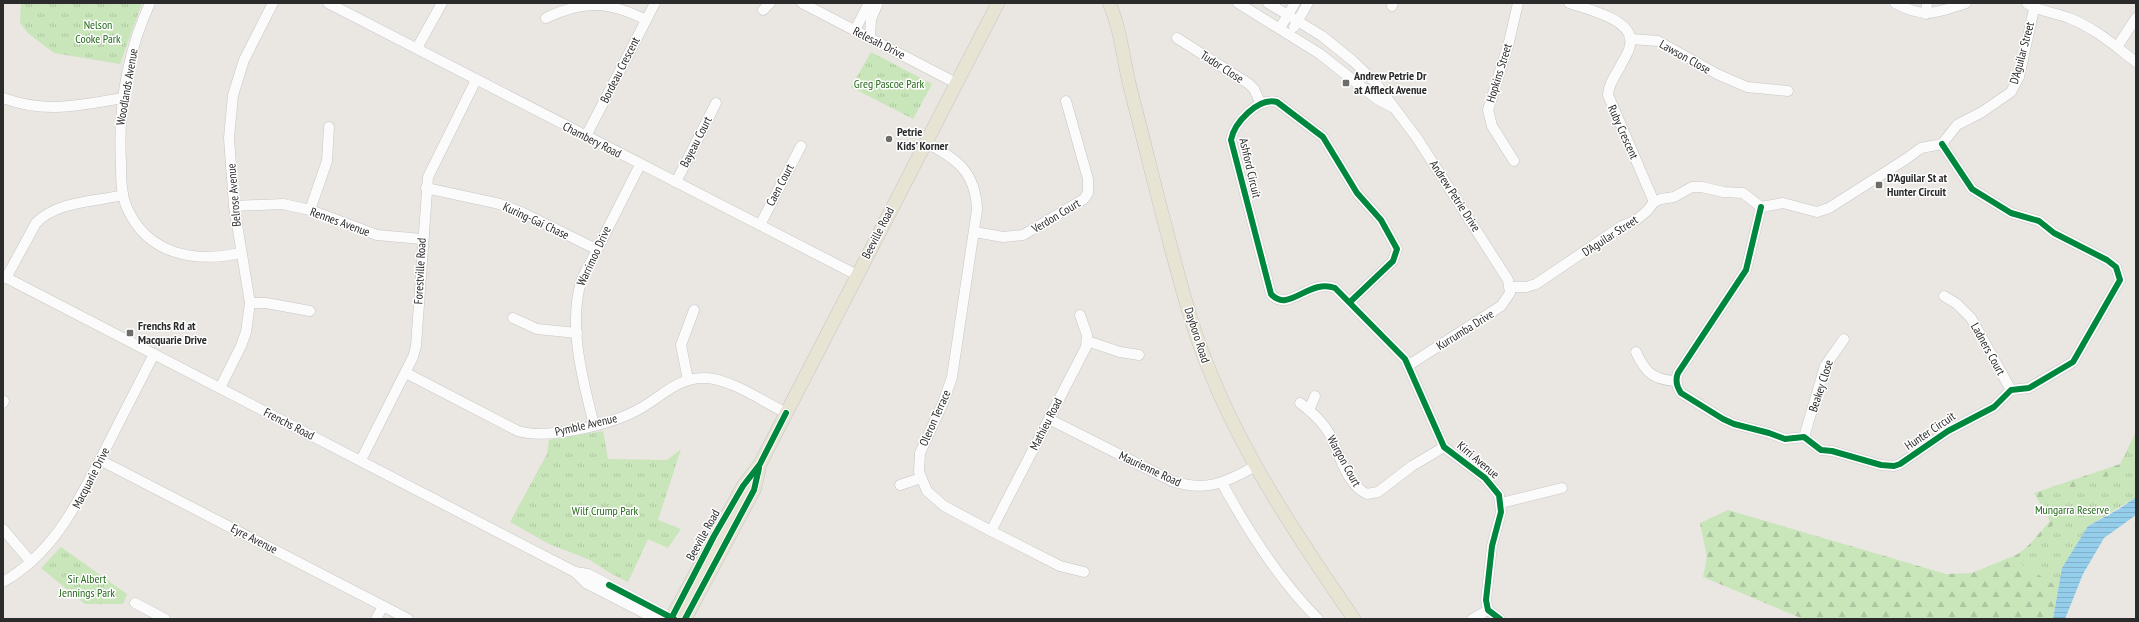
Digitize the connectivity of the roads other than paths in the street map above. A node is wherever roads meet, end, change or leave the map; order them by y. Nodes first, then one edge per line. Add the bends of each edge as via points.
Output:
1 (150, 3) edge
2 (273, 3) edge
3 (328, 3) edge
4 (442, 3) edge
5 (655, 3) edge
6 (802, 3) edge
7 (869, 3) edge
8 (878, 3) edge
9 (998, 3) edge
10 (1109, 3) edge
11 (1118, 3) edge
12 (1238, 3) edge
13 (1268, 3) edge
14 (1295, 3) edge
15 (1308, 3) edge
16 (1518, 3) edge
17 (1569, 3) edge
18 (1895, 3) edge
19 (1927, 3) edge
20 (1966, 3) edge
21 (2031, 6) edge
22 (1926, 14) junction
23 (1288, 16) junction
24 (546, 18) dead end
25 (2136, 18) edge
26 (1116, 19) junction
27 (646, 20) junction
28 (1297, 22) junction
29 (1280, 28) junction
30 (855, 30) junction
31 (1290, 34) junction
32 (870, 38) junction
33 (1177, 38) dead end
34 (1631, 39) junction
35 (2117, 47) junction
36 (417, 48) junction
37 (2136, 62) edge
38 (476, 80) junction
39 (956, 83) junction
40 (1788, 91) dead end
41 (3, 98) edge
42 (123, 98) junction
43 (1066, 101) dead end
44 (1260, 102) junction
45 (716, 103) dead end
46 (1394, 108) junction
47 (329, 127) dead end
48 (586, 136) junction
49 (925, 142) junction
50 (1942, 144) junction
51 (801, 146) dead end
52 (1514, 161) dead end
53 (640, 165) junction
54 (676, 182) junction
55 (426, 188) junction
56 (123, 195) junction
57 (1654, 202) junction
58 (234, 206) junction
59 (1761, 207) junction
60 (310, 210) junction
61 (760, 225) junction
62 (975, 232) junction
63 (422, 239) junction
64 (596, 250) junction
65 (240, 253) junction
66 (857, 275) junction
67 (4, 277) edge
68 (1510, 287) junction
69 (1944, 296) dead end
70 (1350, 302) junction
71 (250, 303) junction
72 (694, 310) dead end
73 (310, 311) dead end
74 (1080, 315) dead end
75 (513, 318) dead end
76 (577, 333) junction
77 (1844, 339) dead end
78 (1087, 341) junction
79 (1636, 352) dead end
80 (154, 354) junction
81 (1139, 355) dead end
82 (1409, 365) junction
83 (406, 373) junction
84 (688, 380) junction
85 (1676, 381) junction
86 (220, 388) junction
87 (2011, 390) junction
88 (1316, 396) dead end
89 (1300, 403) dead end
90 (1309, 410) junction
91 (786, 413) junction
92 (1049, 418) junction
93 (594, 425) junction
94 (1804, 437) junction
95 (1444, 447) junction
96 (100, 460) junction
97 (361, 460) junction
98 (760, 464) junction
99 (1255, 466) junction
100 (921, 478) junction
101 (1222, 483) junction
102 (900, 485) dead end
103 (1562, 488) dead end
104 (1501, 503) junction
105 (3, 529) edge
106 (991, 531) junction
107 (31, 562) junction
108 (575, 572) junction
109 (1084, 572) dead end
110 (3, 582) edge
111 (135, 603) dead end
112 (383, 606) junction
113 (1488, 610) junction
114 (165, 619) edge
115 (376, 619) edge
116 (408, 619) edge
117 (656, 619) edge
118 (672, 619) edge
119 (685, 619) edge
120 (1318, 619) edge
121 (1354, 619) edge
122 (1472, 619) edge
123 (1500, 619) edge

1 - 42 street, Woodlands Avenue via 137,32
2 - 58 street, Belrose Avenue via 244,60 233,95 229,138
3 - 36 street, Chambery Road
4 - 36 street
5 - 27 street, Bordeau Crescent
6 - 30 street, Relesah Drive
7 - 30 street
8 - 32 street via 871,19
9 - 39 main road, Beeville Road
10 - 26 main road, Dayboro Road
11 - 26 main road, Dayboro Road
12 - 29 street, Andrew Petrie Drive
13 - 23 street, Andrew Petrie Drive
14 - 23 street
15 - 28 street
16 - 52 street, Hopkins Street via 1488,110 1492,126
17 - 34 street via 1607,16 1623,25
18 - 22 street via 1912,12
19 - 22 street
20 - 22 street
21 - 35 street, D'Aguilar Street via 2082,23
21 - 50 street, D'Aguilar Street via 2019,77 2011,92 1957,125
23 - 28 street, Andrew Petrie Drive
23 - 29 street
24 - 27 street via 575,7 602,4 614,6
25 - 35 street
26 - 99 main road, Dayboro Road via 1125,65 1190,317 1217,392
27 - 48 street, Bordeau Crescent
28 - 31 street
28 - 46 street, Andrew Petrie Drive via 1322,36 1353,61 1374,81
29 - 31 street, Andrew Petrie Drive
30 - 32 street, Relesah Drive
31 - 46 street, Andrew Petrie Drive via 1330,61 1376,99
32 - 39 street, Relesah Drive
33 - 44 street, Tudor Close via 1249,84
34 - 40 street, Lawson Close via 1658,41 1717,74 1747,87
34 - 57 street, Ruby Crescent via 1628,51 1608,89 1608,95
35 - 37 street, D'Aguilar Street
36 - 38 street, Chambery Road
38 - 48 street, Chambery Road
38 - 55 street, Forestville Road via 432,167
39 - 49 main road, Beeville Road
41 - 42 street via 47,108
42 - 56 street, Woodlands Avenue via 119,132
43 - 62 street, Verdon Court via 1091,195 1023,235 1003,238
44 - 70 street via 1277,102 1323,138 1357,194 1381,220 1395,244 1397,249 1393,261
44 - 70 street, Ashford Circuit via 1236,127 1231,140 1271,294 1277,300 1284,301 1326,285 1335,288
45 - 54 street, Bayeau Court
46 - 68 street, Andrew Petrie Drive via 1417,138 1506,276
47 - 60 street via 327,161
48 - 53 street, Chambery Road
49 - 62 street, Oleron Terrace via 954,159 972,180 977,200
49 - 66 main road, Beeville Road
50 - 59 street via 1921,148 1823,211 1810,212 1784,203
50 - 87 street via 1972,190 2011,213 2039,222 2108,260 2119,271 2118,285 2073,362 2029,388
51 - 61 street, Caen Court
53 - 54 street, Chambery Road
53 - 64 street, Warrimoo Drive
54 - 61 street, Chambery Road
55 - 63 street, Forestville Road
55 - 64 street, Kuring-Gai Chase via 500,204
56 - 65 street, Woodlands Avenue via 133,219 142,231 167,249 192,257 219,257
56 - 67 street via 64,206 43,216 36,223
57 - 59 street via 1674,197 1698,186 1743,193
57 - 68 street, D'Aguilar Street via 1647,212 1636,220 1622,226 1536,284
58 - 60 street, Rennes Avenue via 282,204
58 - 65 street, Belrose Avenue
59 - 85 street via 1746,270 1678,373
60 - 63 street, Rennes Avenue via 377,235
61 - 66 street, Chambery Road
62 - 100 street, Oleron Terrace via 952,377 922,447 919,459
63 - 83 street, Forestville Road via 416,346
64 - 76 street, Warrimoo Drive via 578,290
65 - 71 street, Belrose Avenue
66 - 91 main road, Beeville Road
67 - 80 street, Frenchs Road
68 - 82 street, Kurrumba Drive via 1508,298 1501,306
69 - 87 street, Ladners Court via 1957,304 1971,318
70 - 82 street, Ashford Circuit
71 - 73 street via 266,303
71 - 86 street, Belrose Avenue via 246,332
72 - 84 street via 681,345
74 - 78 street
75 - 76 street via 537,329
76 - 93 street, Warrimoo Drive via 583,378
77 - 94 street, Beakey Close via 1825,366
78 - 81 street via 1120,352
78 - 92 street, Mathieu Road
79 - 85 street via 1641,363 1655,377 1664,381
80 - 86 street, Frenchs Road
80 - 96 street, Macquarie Drive
82 - 95 street, Kirri Avenue
83 - 93 street, Pymble Avenue via 527,434 546,434
83 - 97 street, Forestville Road
84 - 91 street, Pymble Avenue via 715,379
84 - 93 street, Pymble Avenue via 676,384 635,411 612,421
85 - 94 street via 1682,393 1723,419 1785,439
86 - 97 street, Frenchs Road
87 - 94 street, Hunter Circuit via 1994,407 1948,431 1894,466 1821,450
88 - 90 street
89 - 90 street, Wargon Court
90 - 95 street, Wargon Court via 1331,437 1357,488 1366,494 1378,492 1412,466
91 - 98 main road, Beeville Road
92 - 101 street, Maurienne Road via 1172,481 1193,487
92 - 106 street, Mathieu Road
95 - 104 street, Kirri Avenue via 1485,478 1496,490
96 - 107 street, Macquarie Drive via 66,522 48,546
96 - 112 street, Eyre Avenue
97 - 108 street, Frenchs Road
98 - 118 main road, Beeville Road via 739,493
98 - 119 main road, Beeville Road via 754,490
99 - 101 street, Maurienne Road
99 - 121 main road, Dayboro Road
100 - 102 street
100 - 106 street, Oleron Terrace via 927,491 938,502
101 - 120 street via 1280,575
103 - 104 street
104 - 113 street via 1500,521 1492,546 1486,600
105 - 107 street
106 - 109 street, Oleron Terrace via 1060,566
107 - 110 street, Macquarie Drive
108 - 117 street, Frenchs Road via 586,583
108 - 118 street, Frenchs Road via 588,574
111 - 114 street
112 - 115 street
112 - 116 street, Eyre Avenue
113 - 122 street
113 - 123 street

